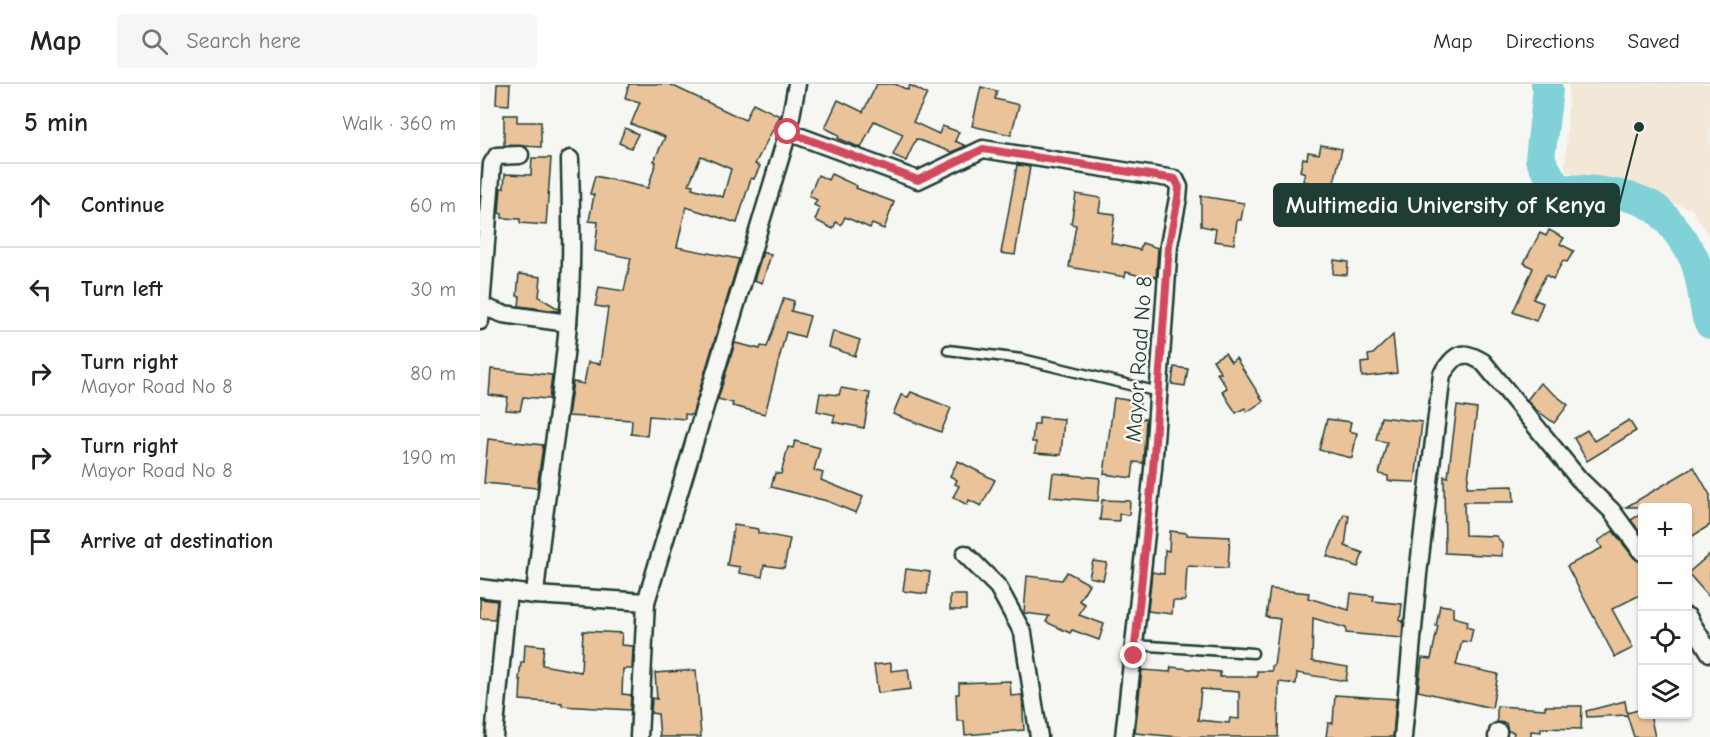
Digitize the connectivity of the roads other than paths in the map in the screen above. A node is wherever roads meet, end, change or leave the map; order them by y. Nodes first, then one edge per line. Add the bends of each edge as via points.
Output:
1 (798, 84) edge
2 (788, 132) junction
3 (520, 154) dead end
4 (570, 159) dead end
5 (481, 313) edge
6 (568, 323) junction
7 (948, 350) dead end
8 (1159, 392) junction
9 (1638, 547) edge
10 (965, 554) dead end
11 (480, 588) edge
12 (508, 591) junction
13 (535, 595) junction
14 (646, 602) junction
15 (1692, 624) edge
16 (1135, 645) junction
17 (1253, 653) dead end
18 (1710, 653) edge
19 (494, 737) edge
20 (639, 737) edge
21 (1039, 737) edge
22 (1124, 737) edge
23 (1403, 737) edge

1 - 2 street
2 - 8 street, Mayor Road No 8 via 918,180 983,149 1175,179 1179,187 1169,245
2 - 14 street
3 - 5 street via 493,159
4 - 6 street
5 - 6 street
6 - 13 street
7 - 8 lane via 1022,359
8 - 16 street, Mayor Road No 8
9 - 23 street via 1483,362 1470,355 1452,359 1443,374
10 - 21 street via 998,587 1023,633
11 - 12 street
12 - 13 street
12 - 19 street
13 - 14 street
14 - 20 street
15 - 18 street
16 - 17 lane
16 - 22 street, Mayor Road No 8

